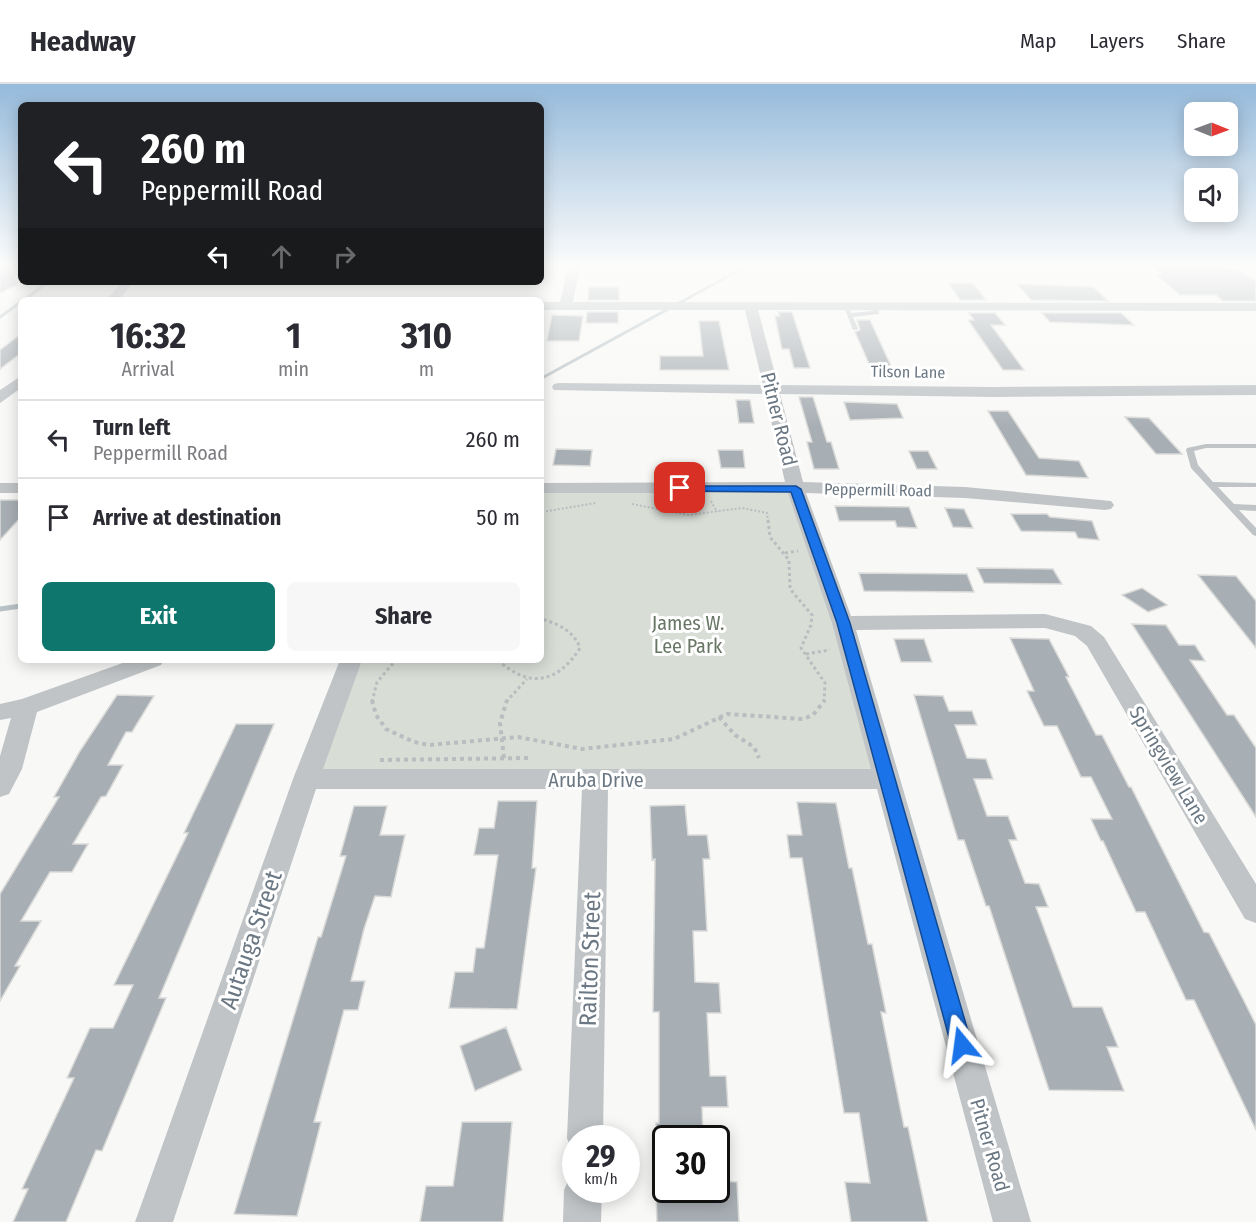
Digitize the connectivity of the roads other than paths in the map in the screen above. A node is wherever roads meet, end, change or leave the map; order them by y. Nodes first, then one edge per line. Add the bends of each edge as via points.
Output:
1 (754, 320) edge
2 (852, 320) edge
3 (855, 329) dead end
4 (18, 385) edge
5 (559, 387) dead end
6 (772, 388) junction
7 (1256, 390) edge
8 (0, 398) edge
9 (1256, 447) edge
10 (1211, 484) junction
11 (1256, 485) edge
12 (0, 488) edge
13 (18, 488) edge
14 (544, 488) edge
15 (796, 489) junction
16 (1105, 505) dead end
17 (1233, 507) junction
18 (1256, 508) edge
19 (1255, 532) edge
20 (843, 623) junction
21 (145, 663) edge
22 (350, 663) edge
23 (26, 707) junction
24 (0, 712) edge
25 (306, 779) junction
26 (887, 779) junction
27 (595, 780) junction
28 (0, 787) edge
29 (1256, 910) edge
30 (585, 1125) edge
31 (583, 1203) edge
32 (154, 1222) edge
33 (582, 1222) edge
34 (1011, 1222) edge

1 - 6 street, Pitner Road
2 - 3 lane
4 - 8 street
5 - 6 street, Tilson Lane
6 - 7 street, Tilson Lane via 996,392
6 - 15 street, Pitner Road
9 - 10 lane via 1190,450 1194,466
10 - 11 lane
10 - 17 lane
12 - 13 street
14 - 15 street, Peppermill Road
15 - 16 street, Peppermill Road via 997,494
15 - 20 street, Pitner Road
17 - 18 lane
17 - 19 lane
20 - 26 street, Pitner Road
20 - 29 street, Springview Lane via 1045,621 1083,631 1096,642
21 - 23 street
22 - 25 street, Autauga Street
23 - 24 street
23 - 28 street
25 - 27 street, Aruba Drive
25 - 32 street, Autauga Street
26 - 27 street, Aruba Drive
26 - 34 street, Pitner Road
27 - 30 street, Railton Street
31 - 33 street

